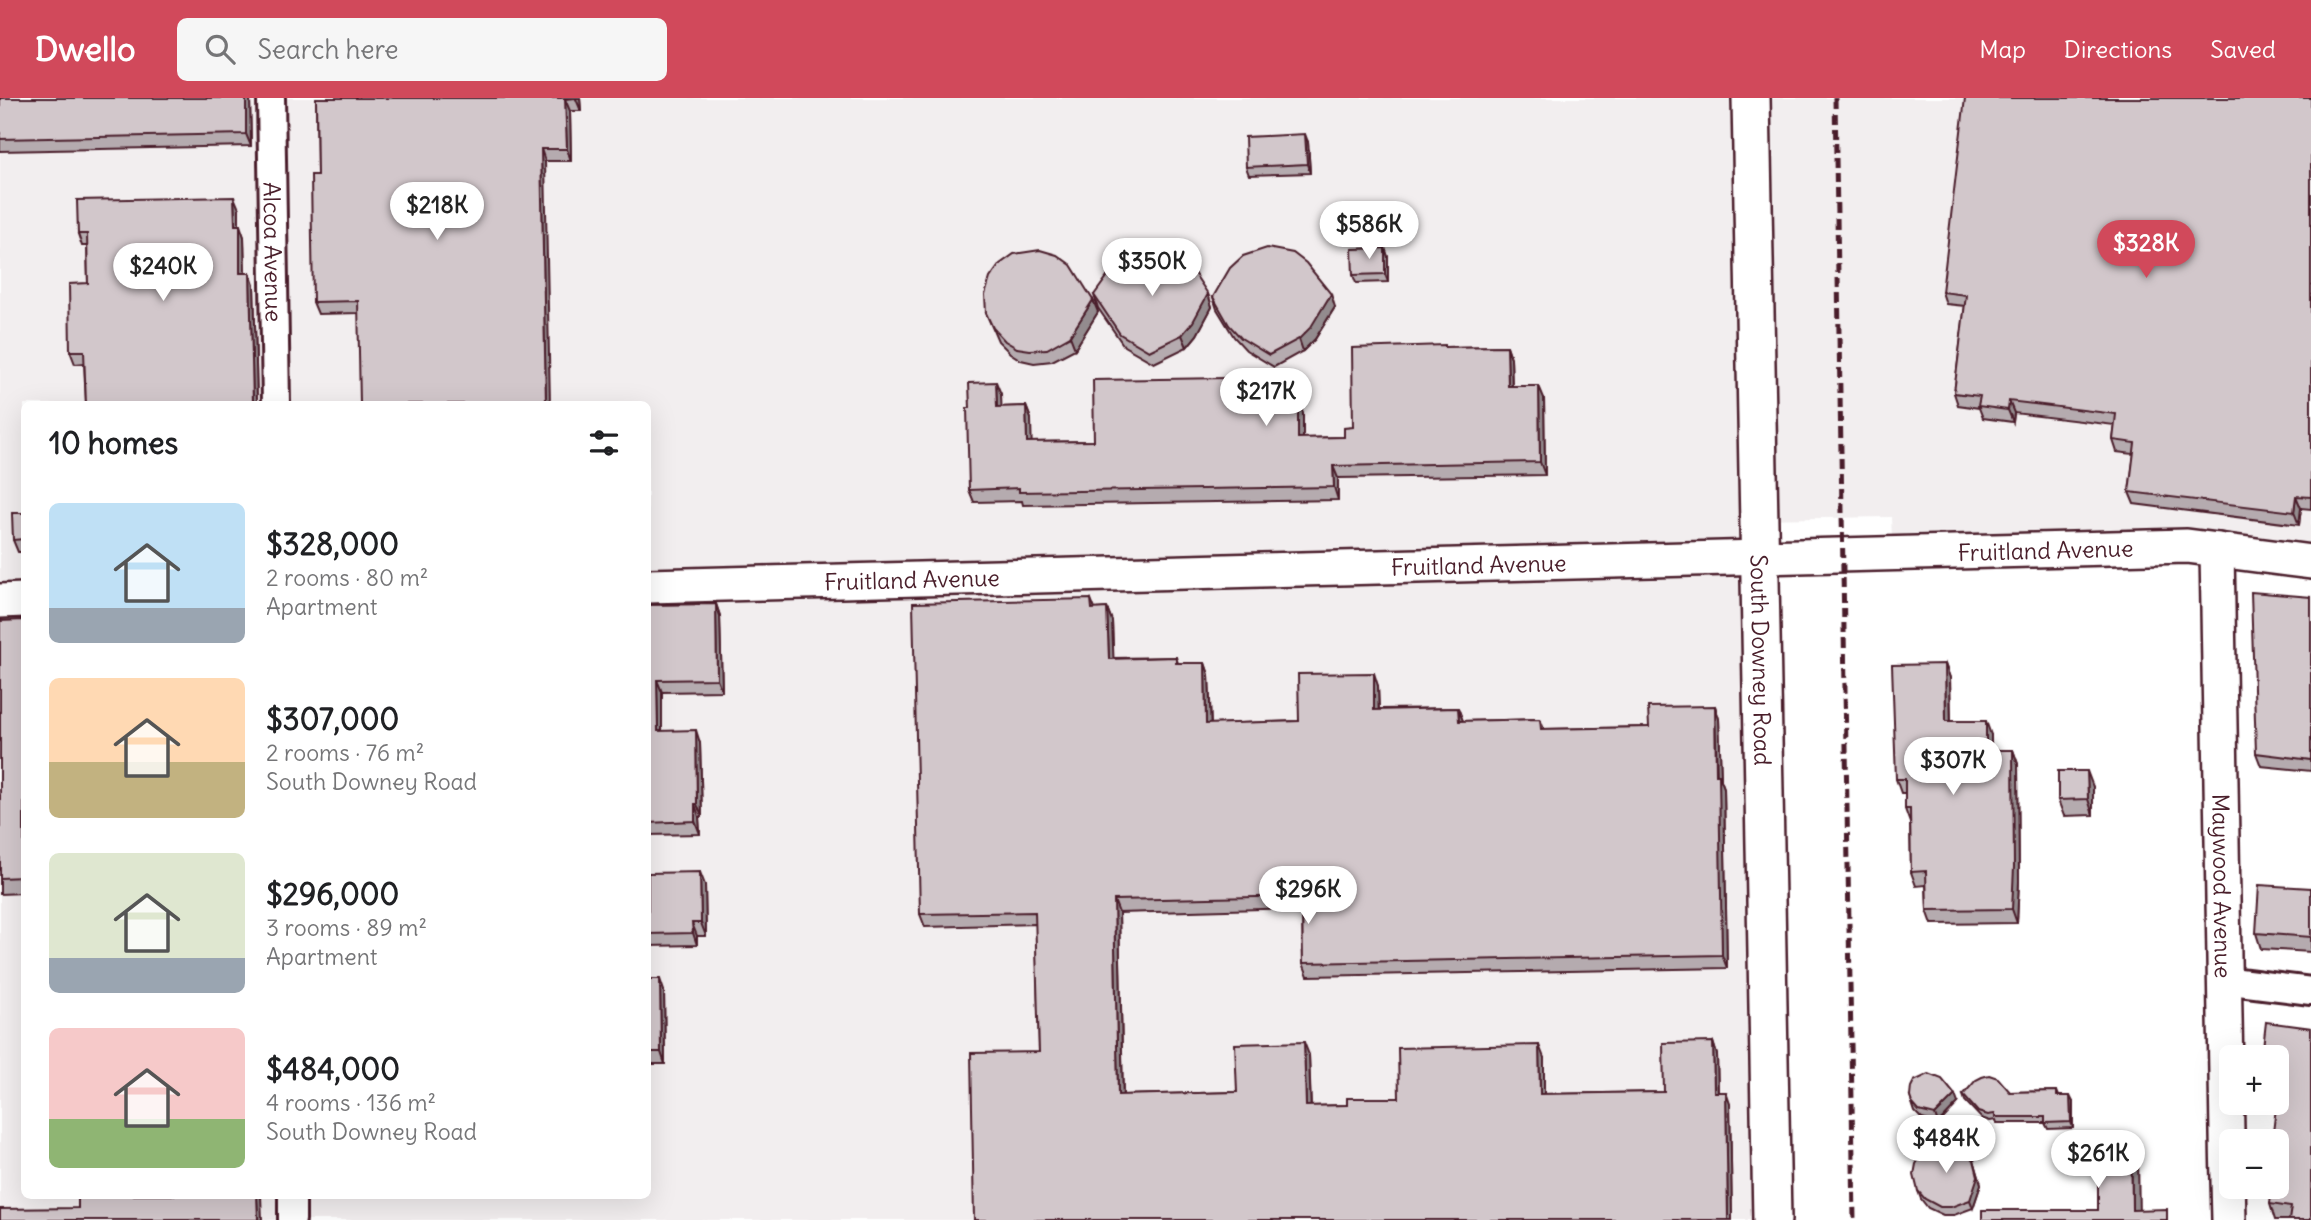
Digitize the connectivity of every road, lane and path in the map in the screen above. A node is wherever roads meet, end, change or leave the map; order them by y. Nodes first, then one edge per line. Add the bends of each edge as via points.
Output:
1 (271, 98) edge
2 (1751, 98) edge
3 (276, 401) edge
4 (2217, 550) junction
5 (1760, 556) junction
6 (2311, 562) edge
7 (651, 586) edge
8 (21, 600) edge
9 (0, 601) edge
10 (2223, 980) junction
11 (2311, 991) edge
12 (292, 1199) edge
13 (292, 1220) edge
14 (1772, 1220) edge
15 (2229, 1220) edge

1 - 3 street, Alcoa Avenue
2 - 5 main road, South Downey Road
4 - 5 street, Fruitland Avenue via 2187,546
4 - 6 street, Fruitland Avenue
4 - 10 street, Maywood Avenue
5 - 7 street, Fruitland Avenue
5 - 14 main road, South Downey Road
8 - 9 street
10 - 11 street
10 - 15 street, Maywood Avenue
12 - 13 street

